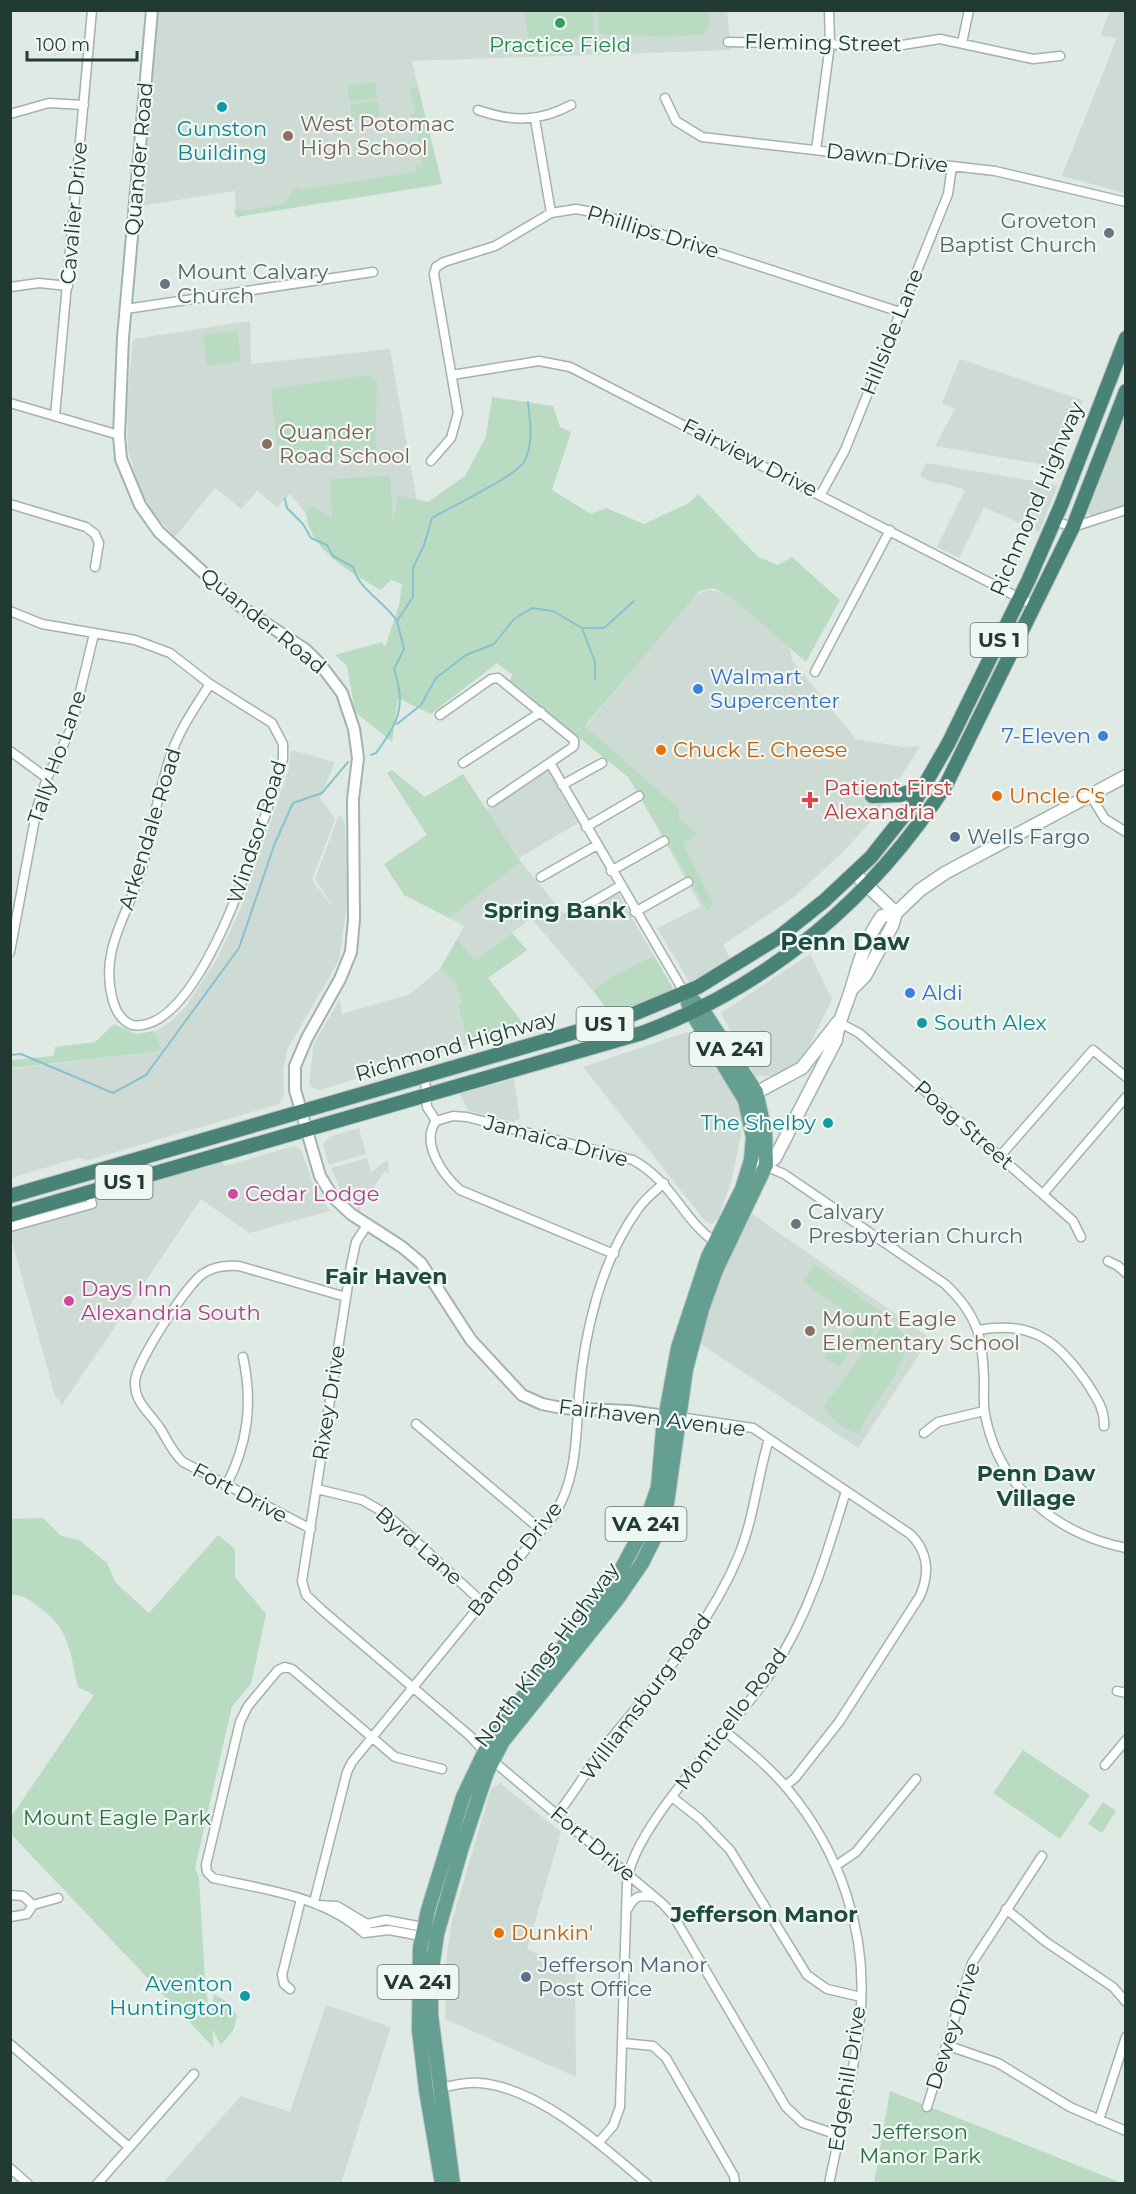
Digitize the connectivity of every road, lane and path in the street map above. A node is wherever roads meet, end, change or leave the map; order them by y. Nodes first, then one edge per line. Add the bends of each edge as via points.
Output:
1 (92, 10) edge
2 (152, 10) edge
3 (829, 10) edge
4 (969, 10) edge
5 (728, 42) dead end
6 (830, 44) junction
7 (962, 44) junction
8 (1060, 56) dead end
9 (664, 98) dead end
10 (84, 105) junction
11 (571, 105) dead end
12 (478, 110) dead end
13 (10, 114) edge
14 (535, 119) junction
15 (816, 150) junction
16 (952, 166) junction
17 (1125, 201) edge
18 (551, 213) junction
19 (373, 272) dead end
20 (68, 286) junction
21 (10, 287) edge
22 (126, 309) junction
23 (900, 312) junction
24 (1125, 338) edge
25 (452, 375) junction
26 (1125, 391) edge
27 (10, 403) edge
28 (55, 416) junction
29 (119, 435) junction
30 (431, 461) dead end
31 (821, 494) junction
32 (10, 504) edge
33 (1125, 510) edge
34 (1054, 521) junction
35 (1073, 527) junction
36 (890, 530) junction
37 (95, 567) dead end
38 (1020, 597) junction
39 (1035, 606) junction
40 (10, 612) edge
41 (94, 634) junction
42 (815, 672) dead end
43 (210, 684) junction
44 (540, 711) junction
45 (440, 715) dead end
46 (10, 751) edge
47 (463, 763) dead end
48 (550, 763) junction
49 (602, 763) dead end
50 (1125, 776) edge
51 (47, 778) junction
52 (562, 785) junction
53 (924, 787) junction
54 (1090, 795) junction
55 (639, 796) dead end
56 (872, 796) dead end
57 (492, 802) dead end
58 (586, 827) junction
59 (1125, 832) edge
60 (664, 841) dead end
61 (597, 845) junction
62 (611, 871) junction
63 (854, 873) junction
64 (541, 877) dead end
65 (688, 882) dead end
66 (620, 886) junction
67 (867, 887) junction
68 (636, 912) junction
69 (896, 913) junction
70 (570, 915) dead end
71 (10, 952) edge
72 (684, 992) junction
73 (697, 1011) junction
74 (118, 1014) joint
75 (838, 1022) junction
76 (425, 1077) junction
77 (1125, 1077) edge
78 (426, 1095) junction
79 (751, 1096) junction
80 (1125, 1098) edge
81 (302, 1113) junction
82 (436, 1121) junction
83 (307, 1130) junction
84 (1001, 1155) junction
85 (751, 1160) junction
86 (766, 1165) junction
87 (664, 1183) junction
88 (89, 1193) junction
89 (1043, 1194) junction
90 (10, 1196) edge
91 (10, 1215) edge
92 (367, 1225) junction
93 (10, 1227) edge
94 (1081, 1237) dead end
95 (715, 1242) junction
96 (614, 1254) junction
97 (1108, 1261) dead end
98 (1125, 1273) edge
99 (346, 1297) junction
100 (978, 1330) junction
101 (243, 1357) dead end
102 (578, 1408) junction
103 (984, 1411) junction
104 (672, 1417) junction
105 (416, 1424) dead end
106 (1104, 1426) dead end
107 (924, 1433) dead end
108 (769, 1438) junction
109 (226, 1486) junction
110 (317, 1489) junction
111 (846, 1491) junction
112 (310, 1529) junction
113 (541, 1530) junction
114 (1125, 1548) edge
115 (302, 1585) joint
116 (482, 1602) junction
117 (412, 1686) junction
118 (726, 1732) junction
119 (372, 1739) junction
120 (1125, 1740) edge
121 (489, 1755) junction
122 (1105, 1765) dead end
123 (442, 1769) dead end
124 (916, 1779) dead end
125 (785, 1785) junction
126 (672, 1797) junction
127 (557, 1814) junction
128 (1042, 1856) dead end
129 (837, 1865) junction
130 (627, 1873) junction
131 (10, 1895) edge
132 (656, 1897) junction
133 (58, 1898) dead end
134 (301, 1899) junction
135 (316, 1904) junction
136 (33, 1905) junction
137 (628, 1908) junction
138 (1006, 1909) junction
139 (10, 1917) edge
140 (367, 1924) junction
141 (422, 1931) junction
142 (438, 1932) junction
143 (364, 1933) junction
144 (290, 1989) dead end
145 (861, 1997) junction
146 (1125, 2002) edge
147 (1125, 2037) edge
148 (623, 2043) junction
149 (10, 2044) edge
150 (946, 2045) junction
151 (194, 2074) dead end
152 (433, 2089) junction
153 (927, 2107) dead end
154 (1098, 2120) junction
155 (1125, 2131) edge
156 (838, 2135) junction
157 (599, 2142) junction
158 (129, 2147) junction
159 (10, 2168) edge
160 (641, 2182) edge
161 (28, 2184) edge
162 (97, 2184) edge
163 (442, 2184) edge
164 (453, 2184) edge
165 (735, 2184) edge
166 (829, 2184) edge

1 - 10 street, Cavalier Drive
2 - 22 street, Quander Road
3 - 6 street
4 - 7 street
5 - 6 street, Fleming Street
6 - 7 street, Fleming Street via 896,46 940,39
6 - 15 street
7 - 8 street, Fleming Street via 1033,59
9 - 15 street, Dawn Drive via 676,121 702,137
10 - 13 street via 48,103
10 - 20 street, Cavalier Drive
11 - 14 street
12 - 14 street via 501,118
14 - 18 street
15 - 16 street, Dawn Drive
16 - 17 street, Dawn Drive via 1012,174
16 - 23 street, Hillside Lane via 948,194
18 - 23 street, Phillips Drive via 576,209 593,212
18 - 25 street, Phillips Drive via 495,246 438,264 431,270
19 - 22 street
20 - 21 street
20 - 28 street, Cavalier Drive
22 - 29 street, Quander Road
23 - 31 street, Hillside Lane via 845,450
24 - 34 highway, Richmond Highway / US 1
25 - 30 street, Phillips Drive via 457,421 446,445
25 - 31 street, Fairview Drive via 539,361 563,364
26 - 35 highway, Richmond Highway / US 1
27 - 28 street
28 - 29 street
29 - 81 street, Quander Road via 126,475 149,519 240,606 321,664 342,693 354,729 358,758 353,799 351,952 296,1062 295,1090
31 - 36 street, Fairview Drive
32 - 37 street via 90,529 99,543
33 - 35 street
34 - 35 street
34 - 38 highway, Richmond Highway / US 1
35 - 39 highway, Richmond Highway / US 1
36 - 38 street, Fairview Drive
36 - 42 street
38 - 39 street, Fairview Drive
38 - 53 highway, Richmond Highway / US 1
39 - 67 highway, Richmond Highway / US 1 via 947,783 921,823
40 - 41 street, Windsor Road via 42,624
41 - 43 street, Windsor Road via 157,647 178,658
41 - 51 street, Tally Ho Lane via 71,729
43 - 74 street, Arkendale Road via 172,751 140,873 114,935 109,982
43 - 74 street, Windsor Road via 272,723 283,744 283,759 243,882 226,922 183,996 163,1018 145,1026 132,1026
44 - 45 street via 495,677
44 - 47 street
44 - 48 street via 574,740 574,746
46 - 51 street
48 - 52 street
48 - 57 street
49 - 52 street
50 - 54 main road, North Kings Highway
51 - 71 street, Tally Ho Lane via 31,833
52 - 58 street
53 - 56 highway via 890,796
53 - 63 highway, Richmond Highway / US 1 via 894,829
54 - 59 street via 1105,819
54 - 69 main road, North Kings Highway via 945,873
55 - 58 street
58 - 61 street
60 - 62 street
61 - 62 street
61 - 64 street
62 - 66 street
63 - 67 main road
63 - 72 highway, Richmond Highway / US 1 via 779,937 721,975
65 - 68 street
66 - 68 street
66 - 70 street
67 - 69 main road
67 - 73 highway, Richmond Highway / US 1 via 781,960
68 - 72 street
69 - 75 main road, North Kings Highway via 882,916 875,926
72 - 73 main road, North Kings Highway / VA 241
72 - 76 highway, Richmond Highway / US 1 via 624,1018
73 - 78 highway, Richmond Highway / US 1 via 633,1036
73 - 79 main road, North Kings Highway / VA 241
75 - 79 main road, North Kings Highway via 802,1068
75 - 84 street, Poag Street via 859,1033
75 - 86 main road, North Kings Highway via 836,1040 775,1158
76 - 78 street
76 - 81 highway, Richmond Highway / US 1
77 - 84 street via 1093,1050
78 - 82 street via 428,1110
78 - 83 highway, Richmond Highway / US 1
79 - 85 main road, North Kings Highway / VA 241
79 - 86 main road, North Kings Highway / VA 241 via 765,1132
80 - 89 street
81 - 83 street, Quander Road
81 - 90 highway, Richmond Highway / US 1
82 - 87 street, Jamaica Drive via 466,1117 624,1157 646,1167
82 - 96 street via 430,1130 434,1153 445,1175 460,1190
83 - 88 highway, Richmond Highway / US 1
83 - 92 street, Fairhaven Avenue via 325,1185 344,1208
84 - 89 street, Poag Street
85 - 86 street
85 - 95 main road, North Kings Highway / VA 241 via 742,1190
86 - 100 street via 945,1284 964,1304
86 - 104 main road, North Kings Highway / VA 241 via 709,1289
87 - 95 street, Jamaica Drive via 695,1225
87 - 96 street, Bangor Drive via 638,1208
88 - 91 highway, Richmond Highway / US 1
88 - 93 street via 92,1204
89 - 94 street, Poag Street via 1073,1221
92 - 99 street, Rixey Drive via 356,1242
92 - 102 street, Fairhaven Avenue via 421,1263 471,1340 515,1389 542,1404
95 - 104 main road, North Kings Highway / VA 241 via 678,1348
96 - 102 street, Bangor Drive via 588,1337
97 - 98 street
99 - 109 street, Fort Drive via 239,1266 221,1266 194,1281 146,1353 135,1380 141,1404 178,1457
99 - 110 street, Rixey Drive
100 - 103 street
100 - 106 street via 1020,1329 1055,1344 1072,1361 1099,1402
101 - 109 street via 248,1417 243,1444
102 - 104 street, Fairhaven Avenue
102 - 113 street, Bangor Drive via 567,1492
103 - 107 street via 938,1422
103 - 114 street via 1010,1476 1032,1502 1081,1535
104 - 108 street, Fairhaven Avenue via 748,1427
104 - 121 main road, North Kings Highway / VA 241 via 667,1503 642,1563 618,1598
105 - 113 street
108 - 111 street, Fairhaven Avenue
108 - 127 street, Williamsburg Road via 747,1533 717,1602
109 - 112 street, Fort Drive
110 - 112 street, Rixey Drive
110 - 116 street, Byrd Lane via 362,1500 385,1513
111 - 118 street, Monticello Road via 826,1560 802,1617 771,1672
111 - 125 street, Fairhaven Avenue via 915,1539 924,1555 926,1580 920,1596 839,1722 795,1778
112 - 115 street, Rixey Drive
113 - 116 street, Bangor Drive
115 - 117 street, Fort Drive via 310,1600
116 - 117 street, Bangor Drive
117 - 119 street, Bangor Drive
117 - 121 street, Fort Drive
118 - 125 street, Edgehill Drive
118 - 126 street, Monticello Road
119 - 123 street via 395,1757
119 - 134 street via 297,1673 285,1667 278,1670 243,1714 205,1869 213,1878
119 - 135 street, Bangor Drive via 346,1772
120 - 122 street
121 - 127 street, Fort Drive
121 - 141 main road, North Kings Highway / VA 241 via 456,1817
121 - 142 main road, North Kings Highway / VA 241
124 - 129 street via 856,1851
125 - 129 street, Edgehill Drive
126 - 130 street, Monticello Road
126 - 145 street via 730,1850 807,1976 827,1989
127 - 130 street, Fort Drive
128 - 138 street, Dewey Drive
129 - 145 street, Edgehill Drive via 855,1922
130 - 132 street, Fort Drive
130 - 137 street
131 - 136 street via 23,1896
132 - 137 street via 640,1895
132 - 156 street, Fort Drive via 673,1915 786,2108 803,2123
133 - 136 street
134 - 135 street
134 - 144 street via 282,1976
135 - 140 street via 337,1906
135 - 143 street via 340,1914
136 - 139 street via 27,1914
137 - 148 street
138 - 146 street via 1046,1942 1113,1987
138 - 150 street, Dewey Drive via 972,1963
140 - 141 street via 386,1920
140 - 143 street
141 - 142 main road
141 - 143 street
141 - 152 main road, North Kings Highway / VA 241 via 418,1979
142 - 152 main road, North Kings Highway / VA 241 via 430,1975
145 - 156 street, Edgehill Drive
147 - 154 street
148 - 157 street via 619,2113
148 - 165 street via 653,2046 666,2058
149 - 158 street
150 - 153 street, Dewey Drive
150 - 154 street via 998,2063
151 - 158 street
152 - 157 street via 471,2082 500,2086 565,2118
152 - 163 main road, North Kings Highway / VA 241
152 - 164 main road, North Kings Highway / VA 241
154 - 155 street
156 - 166 street, Edgehill Drive
157 - 160 street
158 - 162 street
159 - 161 street

